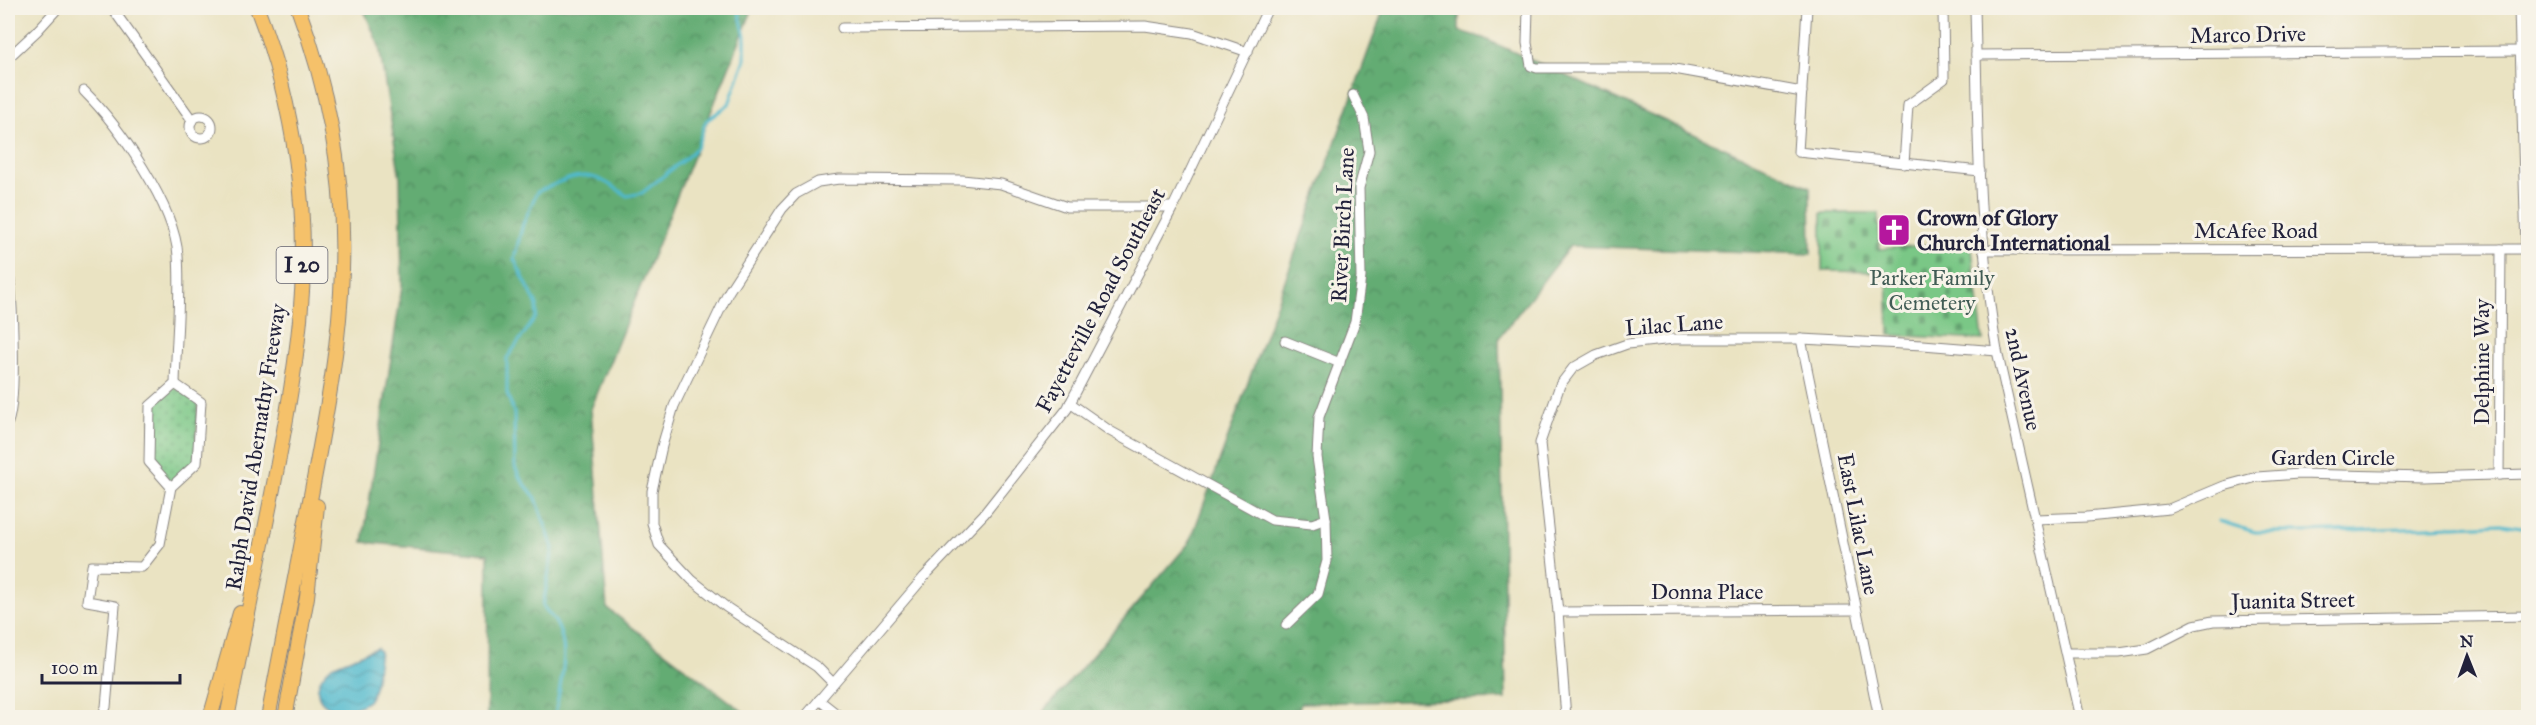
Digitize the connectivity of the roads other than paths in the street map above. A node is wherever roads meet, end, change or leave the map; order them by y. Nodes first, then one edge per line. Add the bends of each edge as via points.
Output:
1 (58, 8) edge
2 (112, 8) edge
3 (257, 8) edge
4 (298, 8) edge
5 (1268, 8) edge
6 (1528, 8) edge
7 (1807, 8) edge
8 (1943, 8) edge
9 (1975, 8) edge
10 (2519, 8) edge
11 (842, 28) dead end
12 (2520, 51) junction
13 (1248, 52) junction
14 (1976, 55) junction
15 (8, 58) edge
16 (84, 91) dead end
17 (1802, 92) junction
18 (1353, 95) dead end
19 (192, 120) dead end
20 (1904, 164) junction
21 (1980, 171) junction
22 (1173, 207) junction
23 (2501, 249) junction
24 (2527, 249) edge
25 (1983, 250) junction
26 (8, 268) edge
27 (1801, 339) junction
28 (1285, 341) dead end
29 (1996, 351) junction
30 (1340, 363) junction
31 (332, 381) junction
32 (175, 384) junction
33 (1070, 403) junction
34 (8, 422) edge
35 (2529, 474) edge
36 (2499, 475) junction
37 (171, 487) junction
38 (1326, 519) junction
39 (2036, 519) junction
40 (266, 525) junction
41 (1856, 610) junction
42 (1558, 612) junction
43 (2529, 616) edge
44 (1286, 625) dead end
45 (2066, 653) junction
46 (833, 683) junction
47 (819, 700) junction
48 (101, 717) edge
49 (210, 717) edge
50 (227, 717) edge
51 (268, 717) edge
52 (285, 717) edge
53 (804, 717) edge
54 (842, 717) edge
55 (1566, 717) edge
56 (1880, 717) edge
57 (2080, 717) edge

1 - 15 street
2 - 19 street
3 - 40 highway, Ralph David Abernathy Freeway / I 20 via 288,107 302,227 300,318
4 - 31 highway, I 20 via 323,89 340,202 342,269
5 - 13 street, Fayetteville Road Southeast
6 - 17 street via 1528,57 1531,66 1537,68 1670,68
7 - 17 street
8 - 20 street via 1944,78 1908,105
9 - 14 street, 2nd Avenue
10 - 12 street
11 - 13 street via 1145,26 1192,33
12 - 14 street, Marco Drive
12 - 24 street
13 - 22 street, Fayetteville Road Southeast
14 - 21 street, 2nd Avenue
16 - 32 street via 99,106 156,188 171,222 178,254
17 - 20 street via 1798,152
18 - 30 street, River Birch Lane via 1364,118 1369,152 1359,188 1361,277 1355,322
20 - 21 street
21 - 25 street, 2nd Avenue
22 - 33 street, Fayetteville Road Southeast
22 - 46 street via 1067,207 1001,184 972,181 839,179 818,182 796,194 782,209 729,291 674,406 652,491 652,523 659,545 692,580 817,667
23 - 24 street, McAfee Road
23 - 25 street, McAfee Road
23 - 36 street, Delphine Way
25 - 29 street, 2nd Avenue
26 - 34 street via 12,365 12,411
27 - 29 street, Lilac Lane
27 - 41 street, East Lilac Lane
27 - 42 street, Lilac Lane via 1674,339 1627,344 1573,368 1560,385 1540,443
28 - 30 street
29 - 39 street, 2nd Avenue
30 - 38 street, River Birch Lane via 1319,417 1317,457
31 - 51 highway, I 20
31 - 52 highway via 307,597
32 - 37 street via 150,406 149,462
32 - 37 street via 201,402 197,463
33 - 38 street via 1110,431 1272,520 1312,524
33 - 46 street, Fayetteville Road Southeast via 984,513
35 - 36 street, Garden Circle
36 - 39 street, Garden Circle via 2257,477 2169,509
37 - 48 street via 160,544 142,567 92,566 87,601 115,606 106,707
38 - 44 street, River Birch Lane via 1327,561 1318,594
39 - 45 street, 2nd Avenue
40 - 49 highway
40 - 50 highway, Ralph David Abernathy Freeway / I 20
41 - 42 street, Donna Place
41 - 56 street, East Lilac Lane
42 - 55 street, Lilac Lane
43 - 45 street, Juanita Street via 2213,621 2194,625 2147,649
45 - 57 street, 2nd Avenue
46 - 47 street, Fayetteville Road Southeast
47 - 53 street, Fayetteville Road Southeast
47 - 54 street

